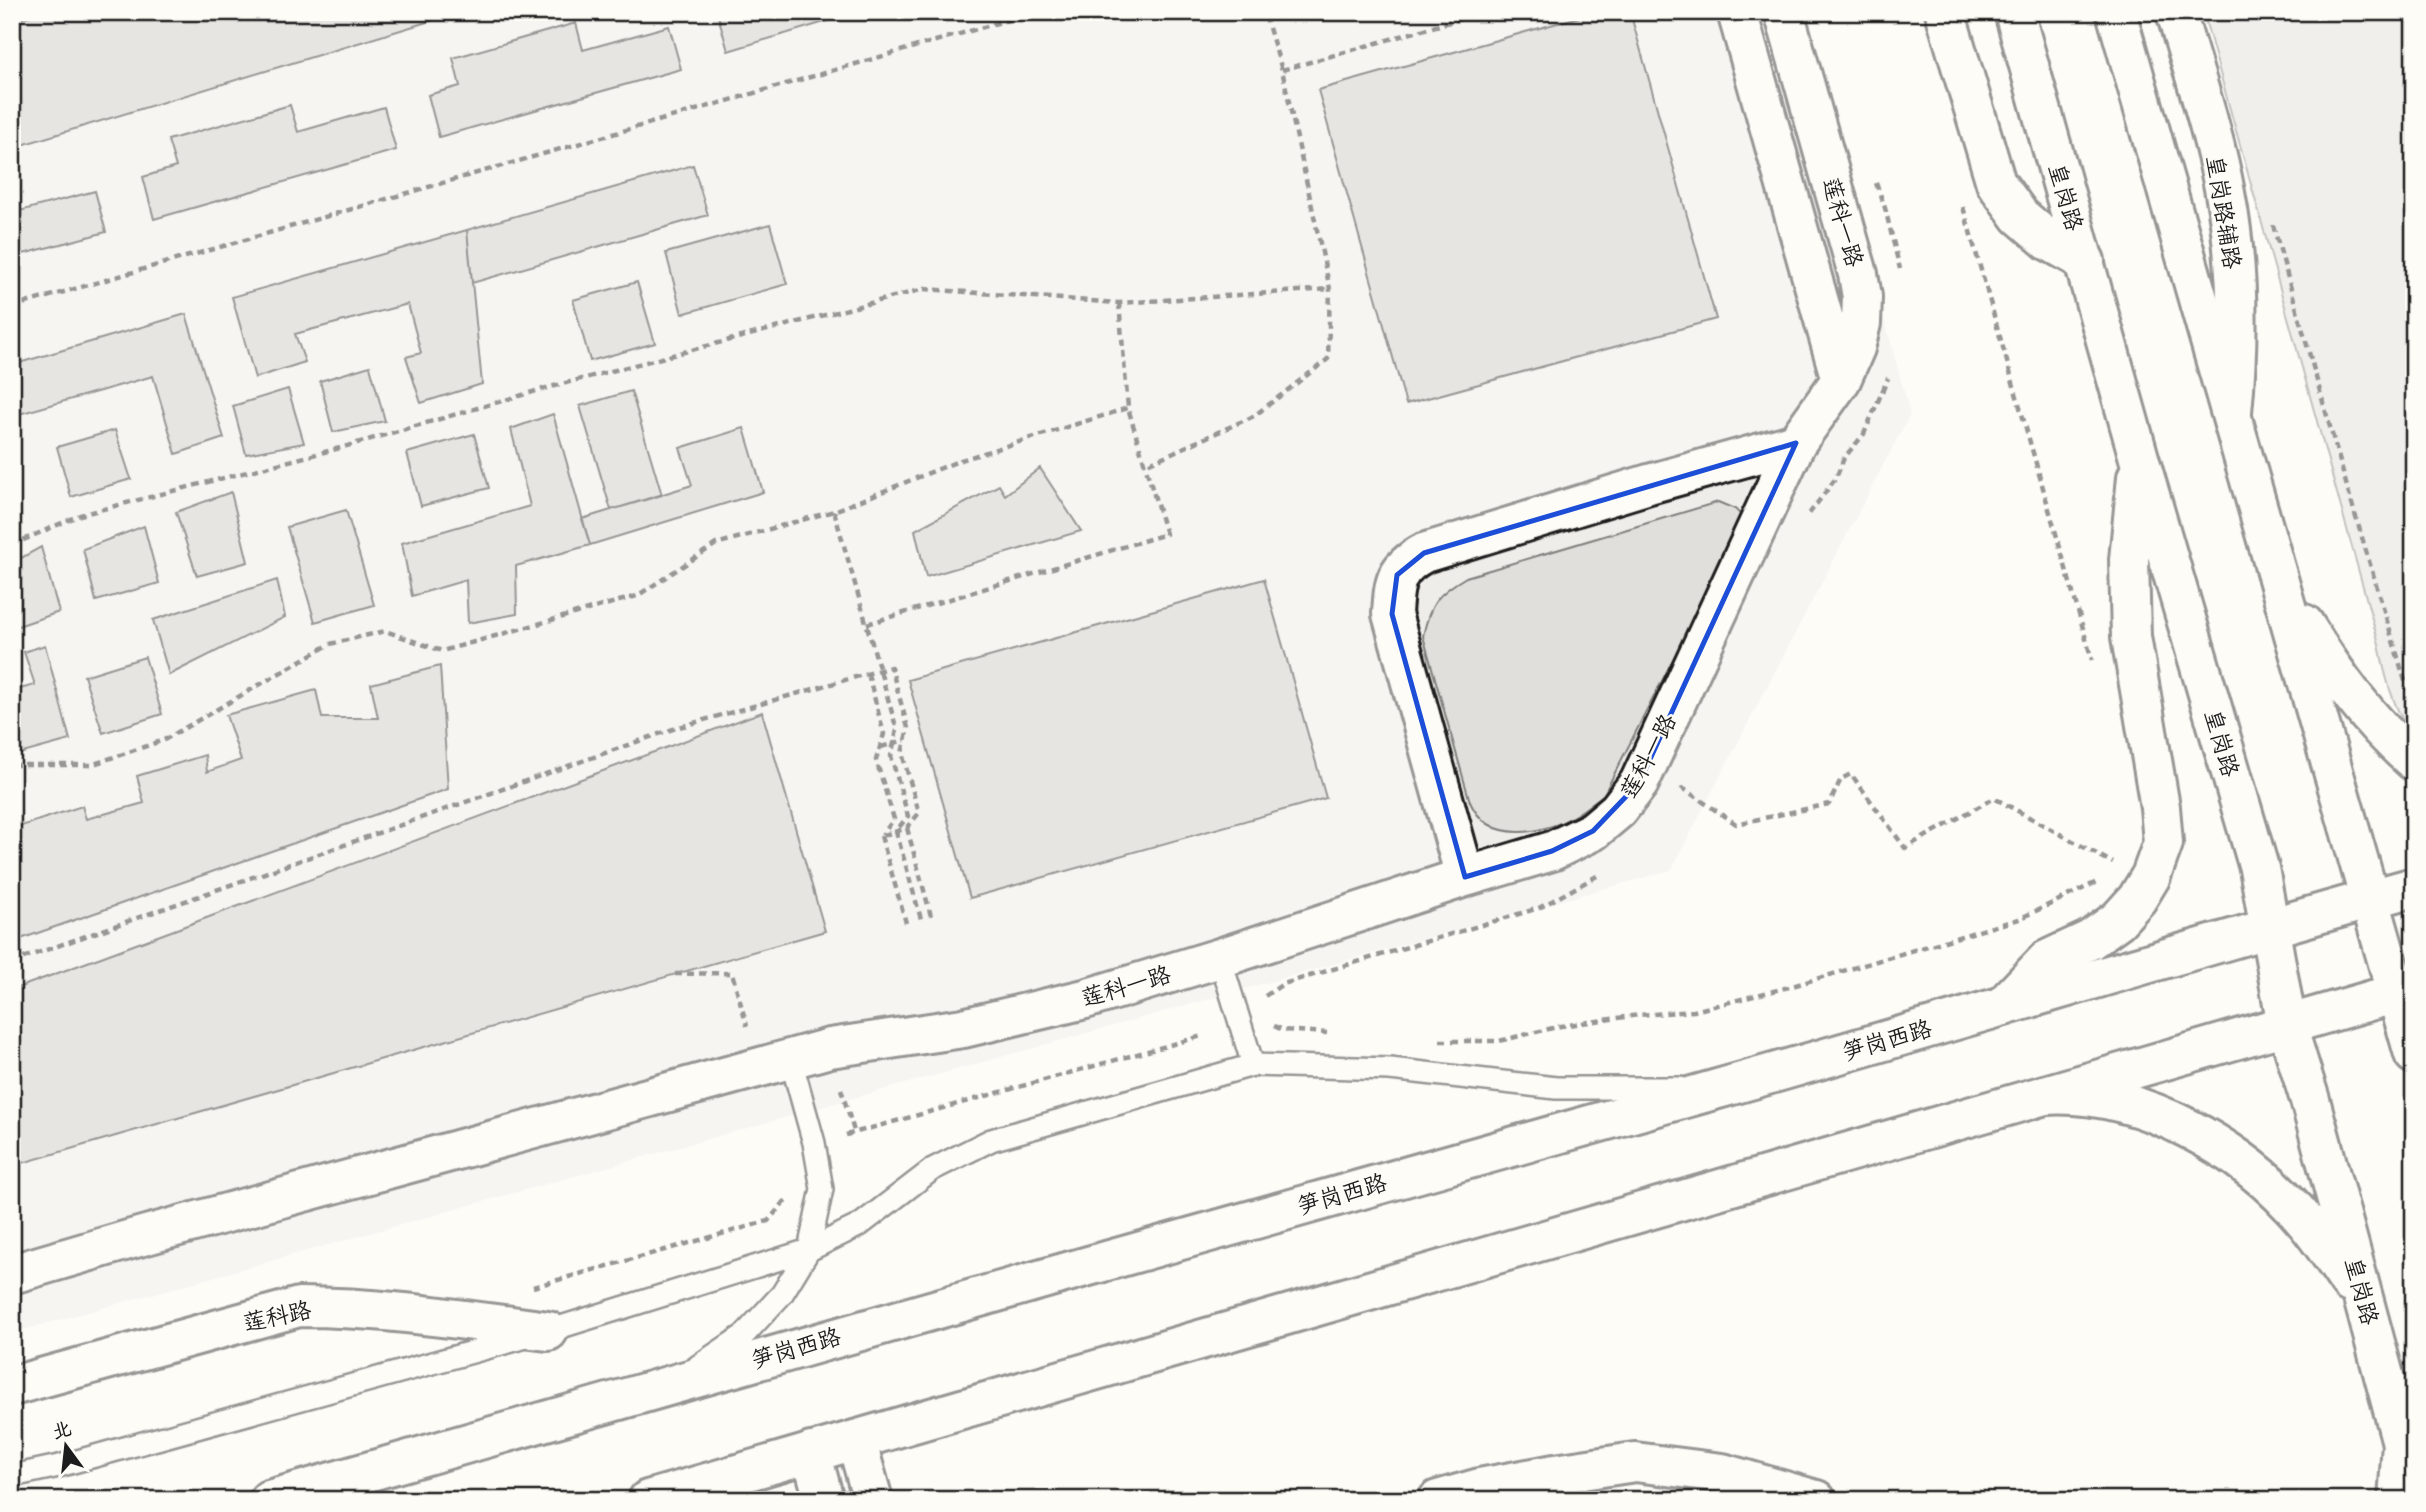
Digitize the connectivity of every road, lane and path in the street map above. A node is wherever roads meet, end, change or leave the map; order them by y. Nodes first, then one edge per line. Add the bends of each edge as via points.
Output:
1 (1036, 12) edge
2 (1264, 12) edge
3 (1485, 12) edge
4 (1737, 12) edge
5 (1784, 12) edge
6 (1945, 12) edge
7 (2014, 12) edge
8 (2116, 12) edge
9 (2176, 12) edge
10 (1282, 70) junction
11 (1960, 197) dead end
12 (2269, 213) dead end
13 (2085, 261) junction
14 (1330, 289) junction
15 (1119, 303) junction
16 (12, 307) edge
17 (1841, 380) junction
18 (1128, 408) junction
19 (2232, 418) junction
20 (1796, 443) junction
21 (2139, 458) junction
22 (1145, 465) junction
23 (834, 511) junction
24 (12, 545) edge
25 (2281, 588) junction
26 (867, 624) junction
27 (2092, 660) dead end
28 (881, 671) junction
29 (868, 674) junction
30 (2414, 709) edge
31 (905, 740) junction
32 (894, 743) junction
33 (880, 747) junction
34 (2414, 761) edge
35 (12, 765) edge
36 (1678, 785) dead end
37 (907, 828) junction
38 (896, 831) junction
39 (881, 836) junction
40 (2118, 854) dead end
41 (2114, 863) junction
42 (2106, 872) dead end
43 (1465, 877) junction
44 (2098, 881) dead end
45 (2414, 887) edge
46 (2370, 899) junction
47 (931, 916) dead end
48 (921, 919) dead end
49 (906, 923) dead end
50 (2270, 926) junction
51 (1220, 958) junction
52 (12, 962) edge
53 (675, 974) dead end
54 (2405, 990) edge
55 (2003, 1006) junction
56 (1272, 1025) dead end
57 (747, 1026) dead end
58 (2287, 1026) junction
59 (1335, 1034) dead end
60 (1202, 1036) dead end
61 (1438, 1041) dead end
62 (2414, 1054) edge
63 (790, 1060) junction
64 (1253, 1065) junction
65 (1720, 1088) junction
66 (841, 1089) dead end
67 (2045, 1095) junction
68 (854, 1131) junction
69 (846, 1135) dead end
70 (789, 1191) dead end
71 (809, 1250) junction
72 (12, 1274) edge
73 (529, 1289) dead end
74 (2366, 1307) junction
75 (548, 1331) junction
76 (675, 1382) junction
77 (12, 1386) edge
78 (856, 1440) junction
79 (811, 1452) junction
80 (2408, 1460) edge
81 (12, 1476) edge
82 (269, 1500) edge
83 (648, 1500) edge
84 (824, 1500) edge
85 (873, 1500) edge
86 (1438, 1500) edge
87 (1816, 1500) edge
88 (2398, 1500) edge

1 - 16 path
2 - 10 path
3 - 10 path
4 - 17 main road
5 - 17 main road, 莲科一路 via 1862,297 1855,348
6 - 13 main road via 1996,183 2020,216 2049,241
7 - 13 main road, 皇岗路
8 - 19 main road
9 - 19 main road, 皇岗路辅路 via 2217,159 2232,242 2237,341
10 - 14 path
11 - 27 path
12 - 30 path
13 - 21 main road, 皇岗路
14 - 15 path
14 - 22 path via 1328,359 1254,416
15 - 18 path
15 - 24 path via 924,289 80,515
17 - 20 main road, 莲科一路
18 - 22 path
18 - 23 path via 961,460
19 - 25 main road
20 - 43 main road, 莲科一路 via 1628,799 1593,831 1552,851
20 - 43 main road via 1424,553 1397,575 1392,614
21 - 50 main road, 皇岗路 via 2259,868
21 - 55 main road via 2129,560 2131,637 2163,844 2151,876 2118,920 2090,940 2047,960
22 - 26 path via 1166,534
23 - 26 path
23 - 35 path via 716,544 637,596 442,651 385,631 330,644 164,740 91,765
25 - 34 main road via 2351,695
25 - 46 main road
26 - 28 path
28 - 29 path
28 - 31 path via 891,667 908,727
28 - 32 path via 897,730
29 - 33 path via 884,734
29 - 52 path via 676,728
31 - 32 path
31 - 37 path via 902,753 919,813
32 - 33 path
32 - 38 path via 891,756 908,816
33 - 39 path via 876,760 894,819
36 - 41 path via 1736,824 1829,804 1842,779 1851,774 1905,848 1994,798
37 - 38 path
37 - 47 path
38 - 39 path
38 - 48 path
39 - 49 path
40 - 41 path
41 - 42 path
43 - 51 main road, 莲科一路
44 - 61 path via 2020,919 1694,1011 1561,1026 1499,1041
45 - 46 main road, 笋岗西路
46 - 50 main road, 笋岗西路
46 - 54 main road
50 - 55 main road, 笋岗西路
50 - 58 main road, 皇岗路
51 - 63 main road, 莲科一路 via 1085,999 976,1025 830,1048
51 - 64 lane
53 - 57 path via 732,973
54 - 58 main road
54 - 62 main road
55 - 65 main road, 笋岗西路
56 - 59 path
58 - 67 main road
58 - 74 main road, 皇岗路
60 - 68 path
63 - 71 lane via 822,1189
63 - 72 main road, 莲科一路
64 - 65 lane via 1390,1069 1556,1088
64 - 71 lane via 991,1140 933,1169 860,1225
65 - 76 main road, 笋岗西路
66 - 68 path
67 - 74 main road via 2073,1094 2139,1107 2217,1145 2300,1215
67 - 78 main road
68 - 69 path
70 - 73 path via 768,1221
71 - 75 lane
71 - 76 lane via 782,1294 744,1335
74 - 80 main road, 皇岗路
75 - 77 main road, 莲科路 via 427,1315 299,1307
75 - 81 lane
76 - 82 main road, 笋岗西路
78 - 79 main road
78 - 85 main road
79 - 83 main road
79 - 84 main road
80 - 88 main road
86 - 87 main road via 1480,1488 1635,1462 1722,1473

